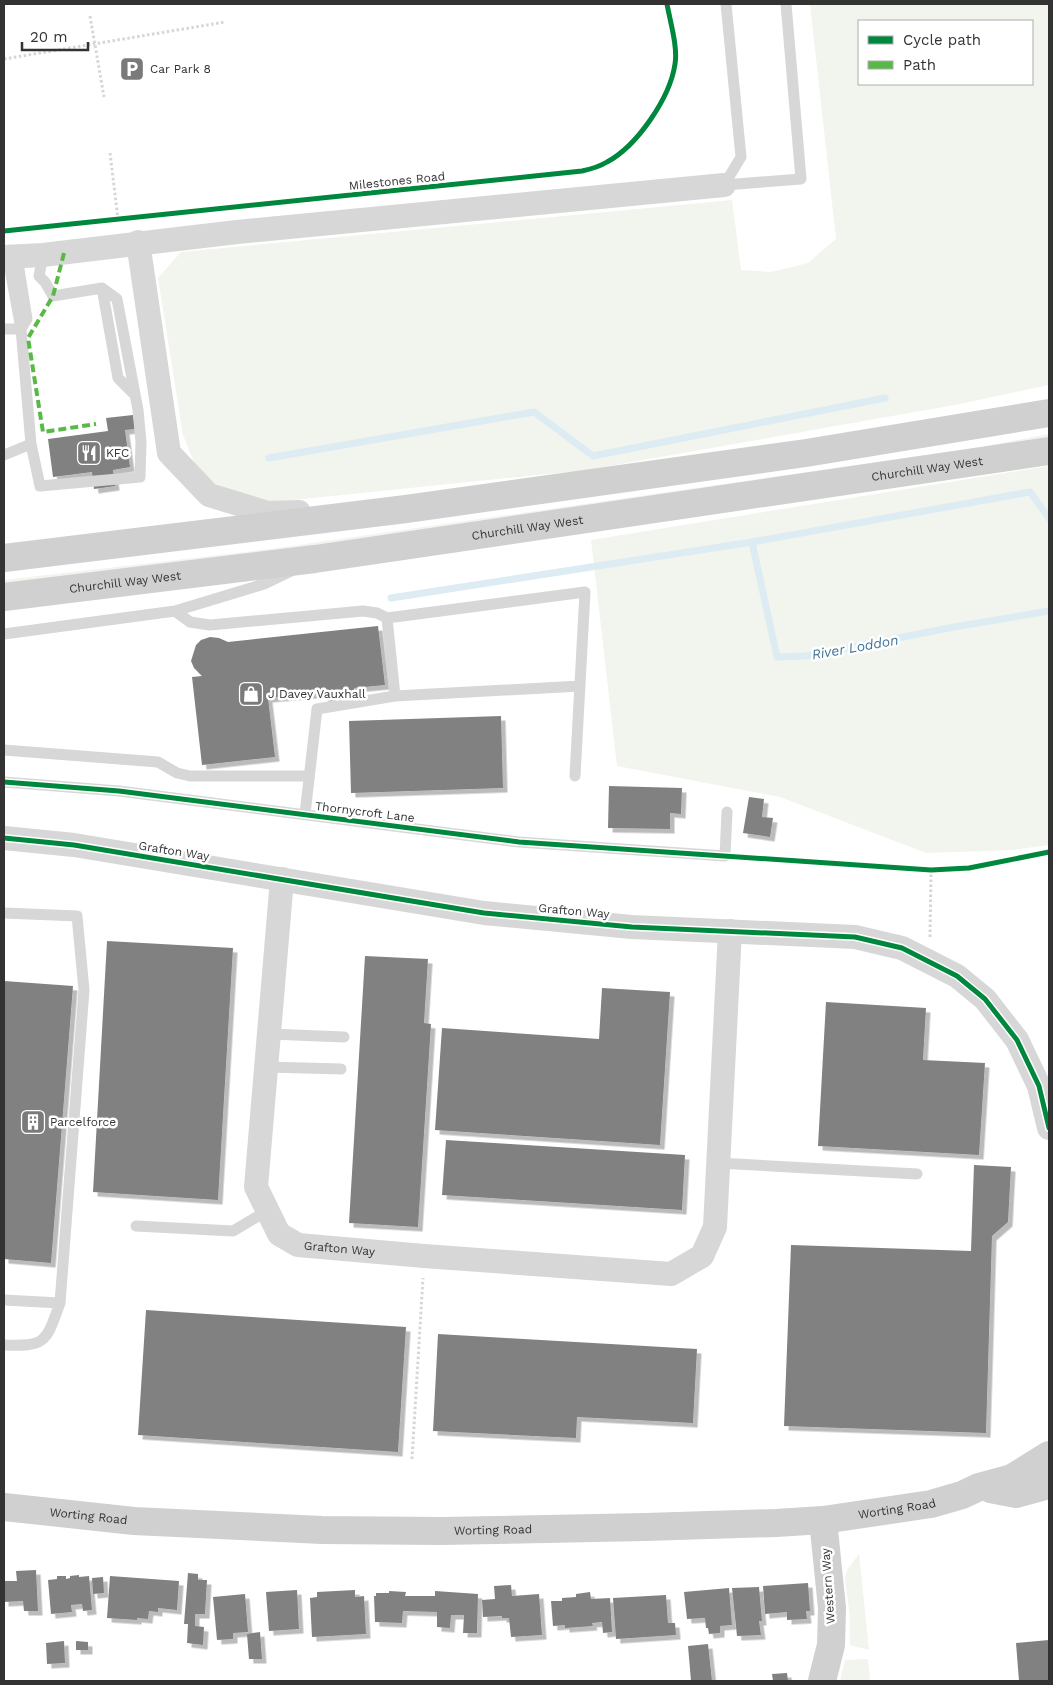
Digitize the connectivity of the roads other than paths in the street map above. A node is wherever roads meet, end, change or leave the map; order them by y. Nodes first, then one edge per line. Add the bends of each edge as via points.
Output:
1 (726, 4) edge
2 (786, 4) edge
3 (724, 185) junction
4 (138, 242) junction
5 (43, 255) junction
6 (8, 258) edge
7 (4, 329) edge
8 (21, 329) junction
9 (1049, 413) edge
10 (31, 444) junction
11 (1049, 451) edge
12 (4, 455) edge
13 (406, 509) junction
14 (4, 558) edge
15 (316, 559) junction
16 (4, 597) edge
17 (175, 611) junction
18 (387, 618) junction
19 (4, 634) edge
20 (580, 686) junction
21 (395, 696) junction
22 (4, 750) edge
23 (309, 776) junction
24 (575, 776) dead end
25 (4, 782) edge
26 (727, 812) dead end
27 (305, 814) junction
28 (4, 838) edge
29 (282, 879) junction
30 (4, 913) edge
31 (730, 931) junction
32 (270, 1034) junction
33 (344, 1037) dead end
34 (267, 1067) junction
35 (341, 1070) dead end
36 (1049, 1128) edge
37 (718, 1163) junction
38 (917, 1174) dead end
39 (267, 1211) junction
40 (136, 1226) dead end
41 (4, 1300) edge
42 (60, 1302) junction
43 (4, 1345) edge
44 (1049, 1456) edge
45 (1049, 1485) edge
46 (978, 1488) junction
47 (4, 1507) edge
48 (823, 1520) junction
49 (822, 1681) edge

1 - 3 lane via 741,156
2 - 3 lane via 801,179
3 - 4 street
4 - 5 street
4 - 13 street via 169,453 209,495 268,513
5 - 6 street
5 - 10 lane via 39,276 53,296 102,288 117,299 135,395 141,442 140,477 40,486
6 - 8 lane via 27,319
7 - 8 lane
8 - 10 lane
9 - 13 main road via 806,453
10 - 12 lane
11 - 15 main road, Churchill Way West
13 - 14 main road
15 - 16 main road, Churchill Way West
15 - 17 lane via 264,584
17 - 18 lane via 190,622 210,625 363,611
17 - 19 lane
18 - 20 lane via 584,592
18 - 21 lane
20 - 21 lane
20 - 24 lane
21 - 23 lane via 316,709
22 - 23 lane via 158,762 190,776
23 - 27 lane
25 - 27 lane, Thornycroft Lane via 119,791
26 - 27 lane, Thornycroft Lane via 725,856 519,842
28 - 29 street, Grafton Way via 74,845
29 - 31 street, Grafton Way via 484,912 632,926
29 - 32 street, Grafton Way
30 - 42 lane via 77,916 84,990
31 - 36 street, Grafton Way via 855,937 902,948 957,976 985,999 1017,1040 1039,1086
31 - 37 street, Grafton Way
32 - 33 lane
32 - 34 street, Grafton Way
34 - 35 lane
34 - 39 street, Grafton Way via 256,1188
37 - 38 lane
37 - 39 street, Grafton Way via 715,1227 706,1249 702,1256 671,1274 298,1245 279,1234
39 - 40 lane via 233,1231
41 - 42 lane
42 - 43 lane via 49,1332 41,1342 27,1346
44 - 46 main road, Worting Road via 1012,1478
45 - 46 main road via 1016,1494
46 - 48 main road, Worting Road via 931,1504
47 - 48 main road, Worting Road via 134,1521 322,1530 645,1527
48 - 49 main road, Western Way via 832,1608 831,1645

